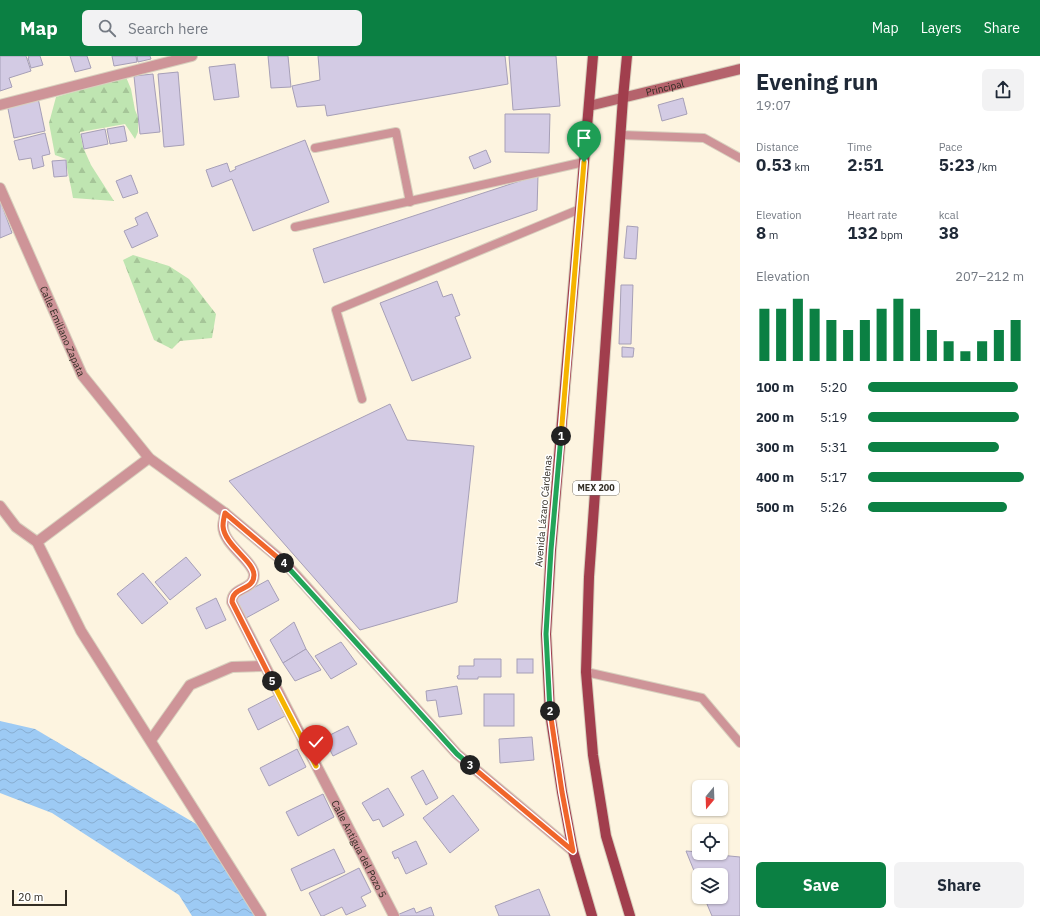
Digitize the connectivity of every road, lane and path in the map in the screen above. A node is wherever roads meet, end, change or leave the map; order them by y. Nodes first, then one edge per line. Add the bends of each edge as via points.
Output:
1 (192, 56) edge
2 (593, 56) edge
3 (627, 56) edge
4 (740, 69) edge
5 (623, 98) junction
6 (0, 105) edge
7 (589, 106) junction
8 (621, 135) junction
9 (315, 148) dead end
10 (740, 158) edge
11 (584, 162) junction
12 (0, 188) edge
13 (410, 202) junction
14 (580, 209) junction
15 (295, 228) dead end
16 (362, 399) dead end
17 (150, 458) junction
18 (0, 506) edge
19 (225, 513) junction
20 (37, 542) junction
21 (264, 666) junction
22 (586, 672) junction
23 (150, 740) junction
24 (740, 743) edge
25 (573, 851) junction
26 (261, 916) edge
27 (394, 916) edge
28 (592, 916) edge
29 (630, 916) edge

1 - 6 street
2 - 7 main road, Avenida Lázaro Cárdenas
3 - 5 main road, MEX 200
4 - 5 street, Principal
5 - 7 street, Principal
5 - 8 main road, MEX 200
7 - 11 main road, Avenida Lázaro Cárdenas
8 - 10 lane via 704,138
8 - 22 main road, MEX 200 via 589,578
9 - 13 lane via 396,132
11 - 13 lane
11 - 14 main road, Avenida Lázaro Cárdenas
12 - 17 street, Calle Emiliano Zapata via 82,375
13 - 15 lane
14 - 16 lane via 336,310
14 - 25 main road, Avenida Lázaro Cárdenas via 546,634 550,713
17 - 19 street, Calle Emiliano Zapata
17 - 20 street
18 - 20 street via 16,526
19 - 21 street, Calle Antigua del Pozo 5 via 223,527 229,541 252,568 254,576 251,584 235,593 232,602
19 - 25 street, Calle Emiliano Zapata via 284,563 457,754
20 - 23 street via 81,630
21 - 23 street via 232,667 190,685
21 - 27 street, Calle Antigua del Pozo 5
22 - 24 lane via 702,698
22 - 29 main road, MEX 200 via 593,755 606,836
23 - 26 street
25 - 28 main road, Avenida Lázaro Cárdenas

